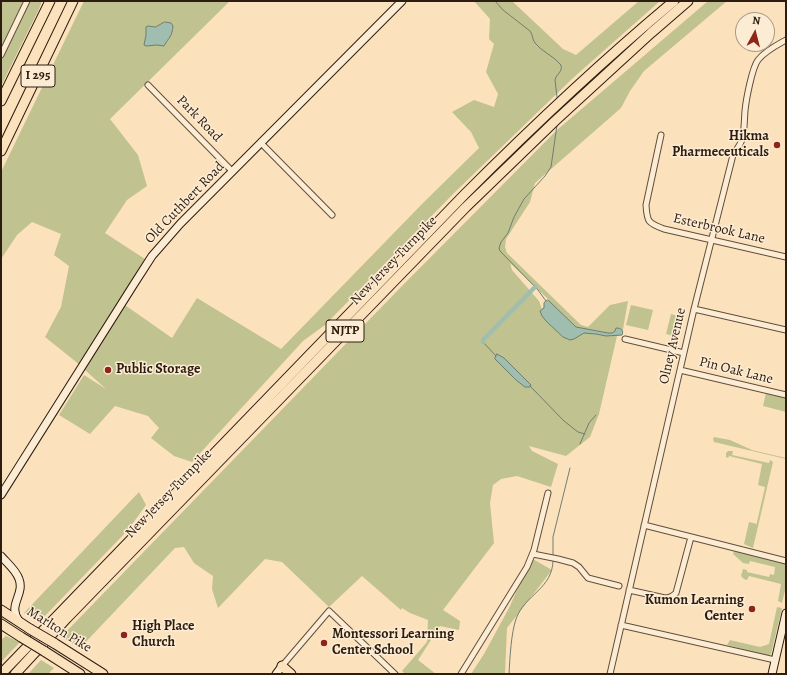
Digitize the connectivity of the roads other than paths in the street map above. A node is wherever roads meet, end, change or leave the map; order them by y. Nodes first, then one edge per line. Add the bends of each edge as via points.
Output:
1 (28, 1) edge
2 (50, 1) edge
3 (73, 1) edge
4 (402, 1) edge
5 (674, 1) edge
6 (688, 1) edge
7 (786, 40) edge
8 (1, 55) edge
9 (148, 85) dead end
10 (1, 102) edge
11 (661, 136) dead end
12 (261, 143) junction
13 (1, 151) edge
14 (232, 171) junction
15 (332, 214) dead end
16 (711, 240) junction
17 (786, 256) edge
18 (694, 309) junction
19 (786, 330) edge
20 (625, 339) dead end
21 (684, 353) junction
22 (680, 370) junction
23 (786, 395) edge
24 (548, 493) dead end
25 (1, 495) edge
26 (644, 525) junction
27 (691, 537) junction
28 (533, 554) junction
29 (1, 556) edge
30 (786, 560) edge
31 (619, 586) dead end
32 (629, 590) junction
33 (16, 601) junction
34 (1, 607) edge
35 (1, 610) edge
36 (786, 613) edge
37 (20, 622) junction
38 (1, 624) edge
39 (621, 625) junction
40 (6, 630) edge
41 (783, 637) edge
42 (775, 660) junction
43 (282, 666) junction
44 (1, 674) edge
45 (15, 674) edge
46 (80, 674) edge
47 (103, 674) edge
48 (276, 674) edge
49 (291, 674) edge
50 (395, 674) edge
51 (461, 674) edge
52 (610, 674) edge
53 (772, 674) edge

1 - 8 street
2 - 10 highway, I 295
3 - 13 highway, I 295
4 - 12 street, Old Cuthbert Road
5 - 44 highway, New Jersey Turnpike / NJTP via 523,136
6 - 45 highway, New Jersey Turnpike / NJTP via 555,121 466,207
7 - 16 street, Olney Avenue via 759,58 754,68 741,142 732,155
9 - 14 street, Park Road
11 - 16 street, Esterbrook Lane via 646,205 648,220 664,229
12 - 14 street, Old Cuthbert Road
12 - 15 street
14 - 25 street, Old Cuthbert Road via 152,256
16 - 17 street, Esterbrook Lane
16 - 18 street, Olney Avenue
18 - 19 street
18 - 21 street, Olney Avenue
20 - 21 street
21 - 22 street, Olney Avenue
22 - 23 street, Pin Oak Lane
22 - 26 street, Olney Avenue
24 - 28 street
26 - 27 street
26 - 32 street, Olney Avenue
27 - 30 street
27 - 32 street via 674,595 665,598
28 - 31 street via 573,563 586,577
28 - 51 street via 527,568
29 - 33 street via 19,579 20,589
32 - 39 street, Olney Avenue
33 - 34 street via 9,606
33 - 37 street via 14,612
35 - 37 highway, Marlton Pike
36 - 41 street
37 - 47 highway, Marlton Pike, bridge
38 - 40 highway, Marlton Pike
39 - 42 street
39 - 52 street, Olney Avenue
40 - 46 highway, Marlton Pike, bridge
41 - 42 street
42 - 53 street
43 - 48 street
43 - 49 highway
43 - 50 street via 329,611

